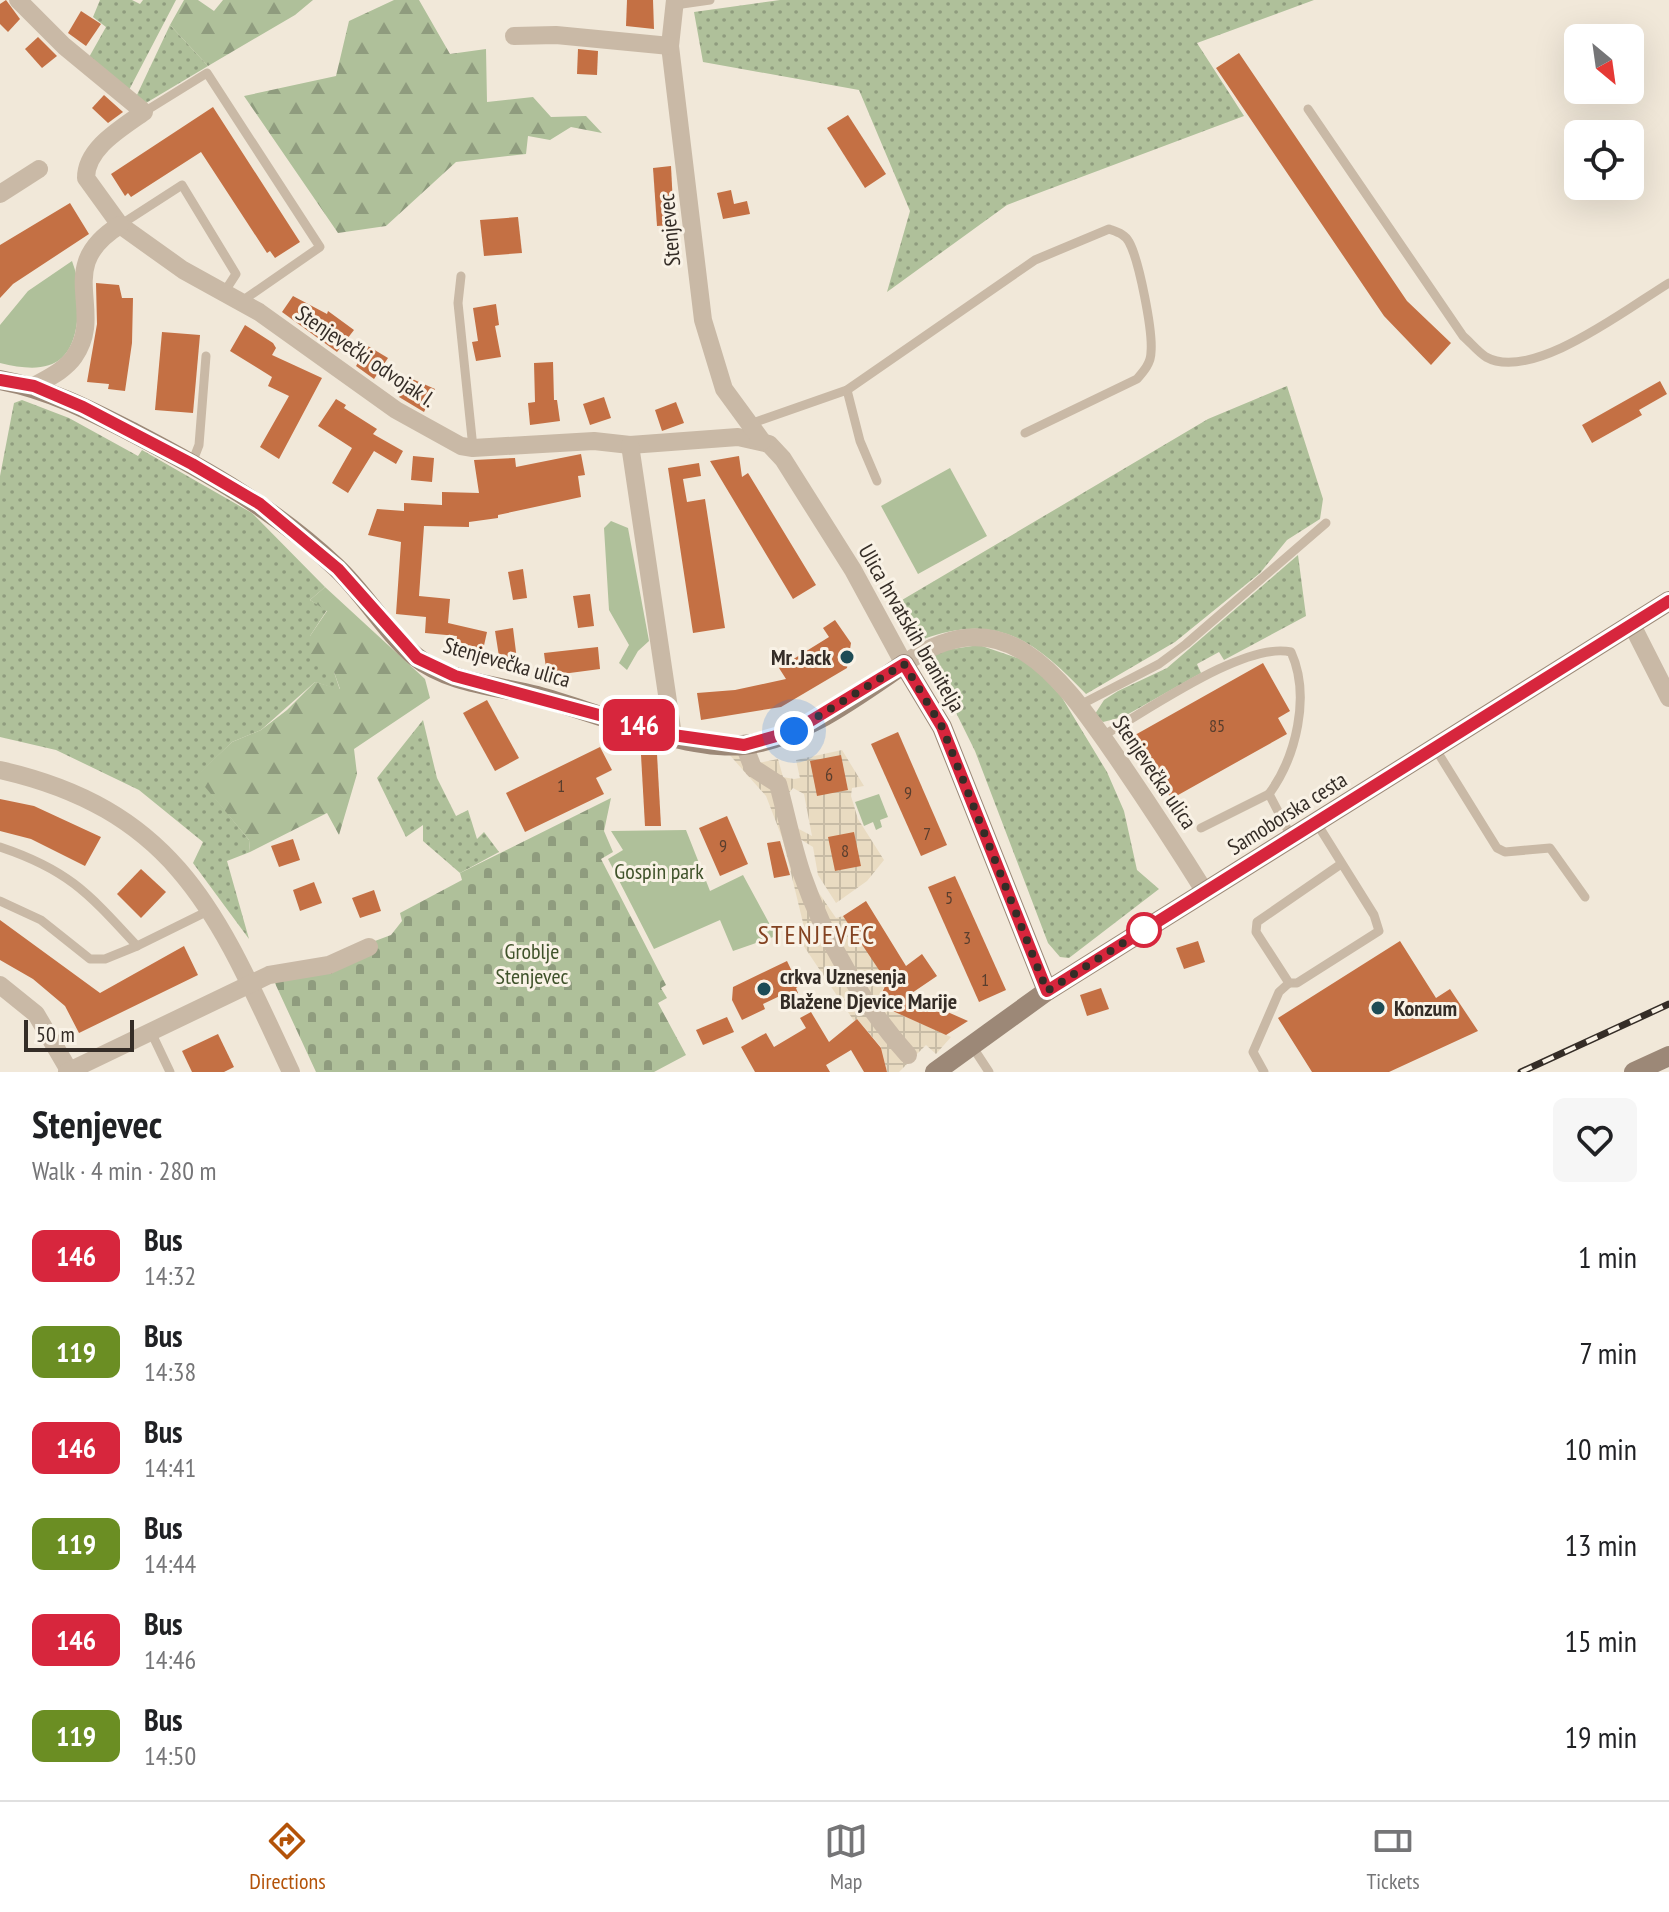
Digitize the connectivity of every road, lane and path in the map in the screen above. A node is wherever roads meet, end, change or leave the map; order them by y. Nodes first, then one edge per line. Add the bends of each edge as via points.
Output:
1 (18, 0) edge
2 (710, 0) edge
3 (675, 2) edge
4 (514, 36) dead end
5 (670, 46) junction
6 (1308, 109) dead end
7 (144, 112) junction
8 (39, 169) dead end
9 (0, 194) edge
10 (120, 225) junction
11 (461, 276) dead end
12 (1669, 283) edge
13 (225, 291) junction
14 (242, 301) junction
15 (206, 356) dead end
16 (0, 380) edge
17 (34, 386) junction
18 (847, 390) junction
19 (750, 424) junction
20 (1025, 433) dead end
21 (762, 441) junction
22 (630, 445) junction
23 (473, 448) junction
24 (192, 464) junction
25 (877, 481) dead end
26 (1326, 523) dead end
27 (1669, 601) edge
28 (1632, 625) junction
29 (904, 664) junction
30 (1669, 698) edge
31 (1080, 705) junction
32 (673, 735) junction
33 (1102, 736) junction
34 (744, 745) junction
35 (1435, 748) junction
36 (0, 770) edge
37 (1269, 794) junction
38 (1316, 822) junction
39 (1201, 828) dead end
40 (1292, 838) junction
41 (0, 847) edge
42 (1341, 864) junction
43 (1205, 892) junction
44 (1585, 897) dead end
45 (0, 901) edge
46 (211, 909) junction
47 (137, 946) junction
48 (369, 947) dead end
49 (1289, 983) junction
50 (0, 985) edge
51 (250, 985) junction
52 (1047, 991) junction
53 (151, 1032) junction
54 (971, 1043) junction
55 (908, 1055) dead end
56 (1669, 1056) edge
57 (945, 1069) edge
58 (69, 1072) edge
59 (170, 1072) edge
60 (291, 1072) edge
61 (989, 1072) edge
62 (1264, 1072) edge
63 (1634, 1072) edge

1 - 7 street
2 - 3 lane
3 - 5 street, Stenjevec
4 - 5 street
5 - 19 street, Stenjevec via 703,320 724,389
6 - 12 lane via 1463,336 1487,357 1523,362 1554,352
7 - 10 street, Stenjevečki odvojak I. via 92,154 86,178
7 - 14 lane via 207,73 320,247
8 - 9 street
10 - 13 street, Stenjevečki odvojak I. via 207,285
10 - 13 lane via 182,185 236,274
10 - 17 street via 94,244 84,264 84,325 74,357
11 - 23 lane via 458,303
13 - 14 street, Stenjevečki odvojak I.
14 - 23 street, Stenjevečki odvojak I. via 396,410
15 - 24 lane via 199,445
16 - 17 street, Stenjevečka ulica
17 - 24 street, Stenjevečka ulica
18 - 19 lane
18 - 20 lane via 1035,260 1109,229 1123,234 1141,283 1152,351 1148,367 1137,379
18 - 25 lane
19 - 21 street, Stenjevec
21 - 22 street, Stenjevečki odvojak I. via 714,437
21 - 29 street, Ulica hrvatskih branitelja via 800,485
22 - 23 street, Stenjevečki odvojak I. via 594,441
22 - 32 street
24 - 32 street, Stenjevečka ulica via 260,504 319,551 417,658 435,669
26 - 31 lane via 1177,651
27 - 28 street, Samoborska cesta
28 - 30 street
28 - 35 street, Samoborska cesta
29 - 31 street, Stenjevečka ulica via 950,640 991,638 1039,659
29 - 34 street, Stenjevečka ulica via 794,731
29 - 52 street, Ulica hrvatskih branitelja via 942,727
31 - 33 street, Stenjevečka ulica
32 - 34 street, Stenjevečka ulica
33 - 37 lane via 1235,661 1276,649 1291,652 1301,700 1294,743
33 - 43 street, Stenjevečka ulica
34 - 55 street via 753,768 778,784 801,872 836,946 869,1007
35 - 38 street, Samoborska cesta
35 - 44 lane via 1497,848 1550,848
36 - 46 street via 62,788 129,824 164,851
37 - 39 lane
37 - 40 lane
38 - 40 street, Samoborska cesta
38 - 42 lane
40 - 43 street, Samoborska cesta
41 - 47 lane via 59,871
42 - 49 lane via 1257,922 1256,932
42 - 49 lane via 1379,931 1297,983
43 - 52 street, Samoborska cesta
45 - 47 lane via 41,920 90,959
46 - 47 lane
46 - 51 street
48 - 51 street via 329,965 269,975
49 - 62 lane via 1273,1002 1253,1052
50 - 58 street via 36,1014
51 - 53 street
51 - 60 street
52 - 54 street, Samoborska cesta
53 - 58 street
53 - 59 lane
54 - 57 street, Samoborska cesta
54 - 61 lane
56 - 63 street

